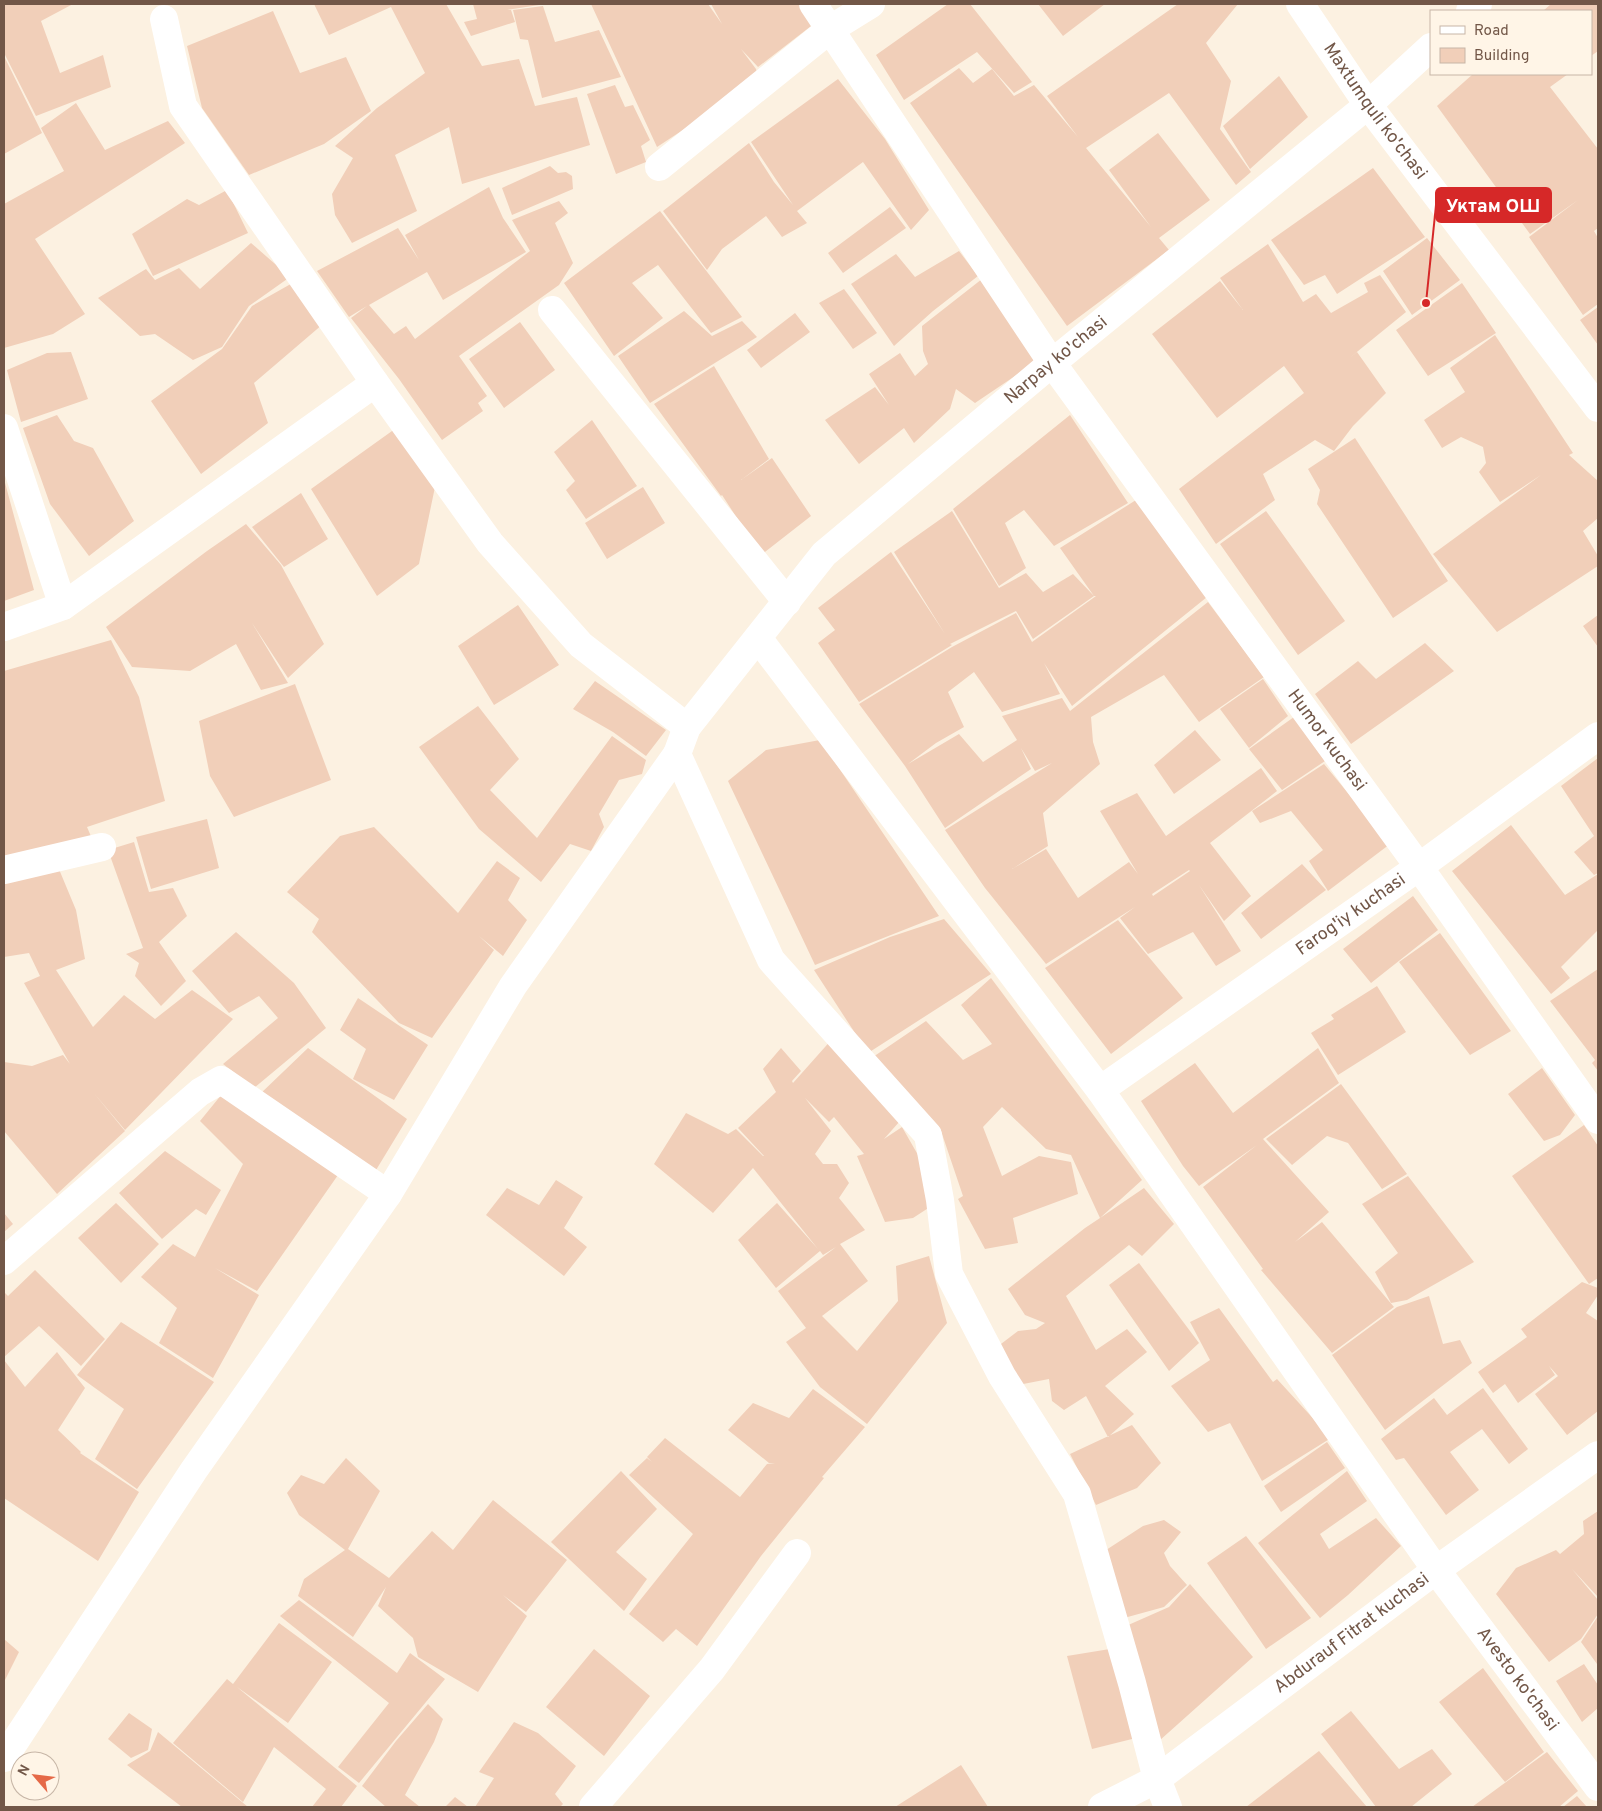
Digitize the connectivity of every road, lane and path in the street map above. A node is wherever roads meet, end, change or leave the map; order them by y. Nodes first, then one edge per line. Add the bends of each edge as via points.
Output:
1 (813, 4) edge
2 (871, 4) edge
3 (1300, 4) edge
4 (164, 19) dead end
5 (830, 30) junction
6 (1430, 48) edge
7 (1371, 103) junction
8 (659, 167) dead end
9 (552, 310) dead end
10 (1052, 363) junction
11 (375, 383) junction
12 (1598, 408) edge
13 (4, 428) edge
14 (787, 602) junction
15 (63, 606) junction
16 (4, 627) edge
17 (758, 638) junction
18 (687, 727) junction
19 (1598, 736) edge
20 (677, 754) junction
21 (102, 847) dead end
22 (1419, 867) junction
23 (4, 870) edge
24 (1100, 1090) junction
25 (1598, 1120) edge
26 (388, 1194) junction
27 (4, 1261) edge
28 (1598, 1455) edge
29 (797, 1553) dead end
30 (1436, 1570) junction
31 (4, 1758) edge
32 (1157, 1779) junction
33 (1598, 1786) edge
34 (593, 1807) edge
35 (1102, 1807) edge
36 (1168, 1807) edge

1 - 5 street, Humor kuchasi
2 - 5 street
3 - 7 street, Maxtumquli ko'chasi
4 - 11 street via 183,106
5 - 8 street
5 - 10 street, Humor kuchasi
6 - 7 street, Narpay ko'chasi
7 - 10 street, Narpay ko'chasi
7 - 12 street, Maxtumquli ko'chasi
9 - 14 street
10 - 14 street, Narpay ko'chasi via 824,554
10 - 22 street, Humor kuchasi
11 - 15 street
11 - 18 street via 490,543 581,645
13 - 15 street
14 - 17 street, Narpay ko'chasi
15 - 16 street
17 - 18 street, Narpay ko'chasi
17 - 24 street, Avesto ko'chasi
18 - 20 street, Narpay ko'chasi
19 - 22 street, Farog'iy kuchasi
20 - 26 street, Narpay ko'chasi via 513,986
20 - 32 street via 771,960 928,1135 949,1274 1002,1376 1077,1494
21 - 23 street
22 - 24 street, Farog'iy kuchasi
22 - 25 street, Humor kuchasi
24 - 30 street, Avesto ko'chasi
26 - 27 street via 221,1080 200,1092
26 - 31 street, Narpay ko'chasi via 194,1470
28 - 30 street, Abdurauf Fitrat kuchasi
29 - 34 street via 712,1668
30 - 32 street, Abdurauf Fitrat kuchasi
30 - 33 street, Avesto ko'chasi
32 - 35 street, Abdurauf Fitrat kuchasi
32 - 36 street

